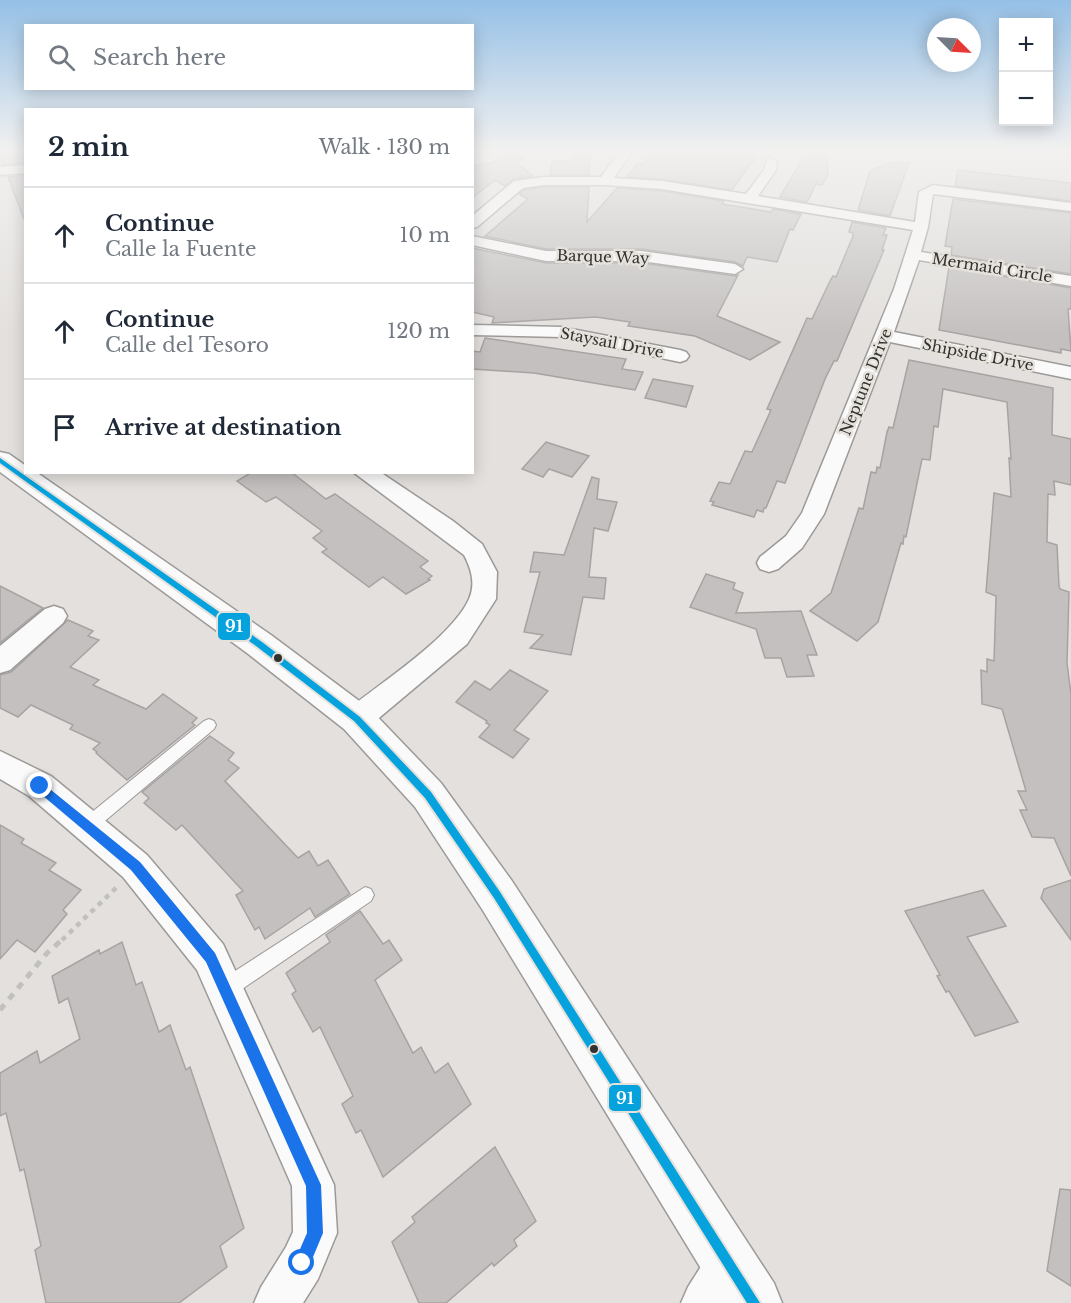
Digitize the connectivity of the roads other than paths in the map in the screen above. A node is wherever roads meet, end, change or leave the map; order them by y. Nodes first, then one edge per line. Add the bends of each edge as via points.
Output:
1 (486, 212) edge
2 (831, 212) edge
3 (923, 212) edge
4 (474, 222) edge
5 (921, 227) junction
6 (474, 240) edge
7 (914, 255) junction
8 (735, 269) dead end
9 (1071, 281) edge
10 (474, 330) edge
11 (885, 336) junction
12 (680, 356) dead end
13 (1071, 373) edge
14 (0, 460) edge
15 (367, 474) edge
16 (769, 563) dead end
17 (54, 616) dead end
18 (0, 662) edge
19 (357, 719) junction
20 (209, 725) dead end
21 (0, 764) edge
22 (87, 826) junction
23 (365, 895) dead end
24 (225, 990) junction
25 (729, 1290) edge
26 (277, 1303) edge

1 - 4 street
2 - 5 street
3 - 5 street, Neptune Drive
5 - 7 street, Neptune Drive
6 - 8 street, Barque Way via 546,255 641,256
7 - 9 street, Mermaid Circle
7 - 11 street, Neptune Drive
10 - 12 street, Staysail Drive via 561,332
11 - 13 street, Shipside Drive
11 - 16 street, Neptune Drive via 813,514 794,542
14 - 19 main road via 259,644
15 - 19 street via 474,550 485,572 483,599 458,638
17 - 18 street
19 - 25 main road via 428,795 497,895
20 - 22 lane
21 - 22 street via 40,786
22 - 24 street via 135,866 210,957
23 - 24 lane
24 - 26 street via 313,1185 315,1233

